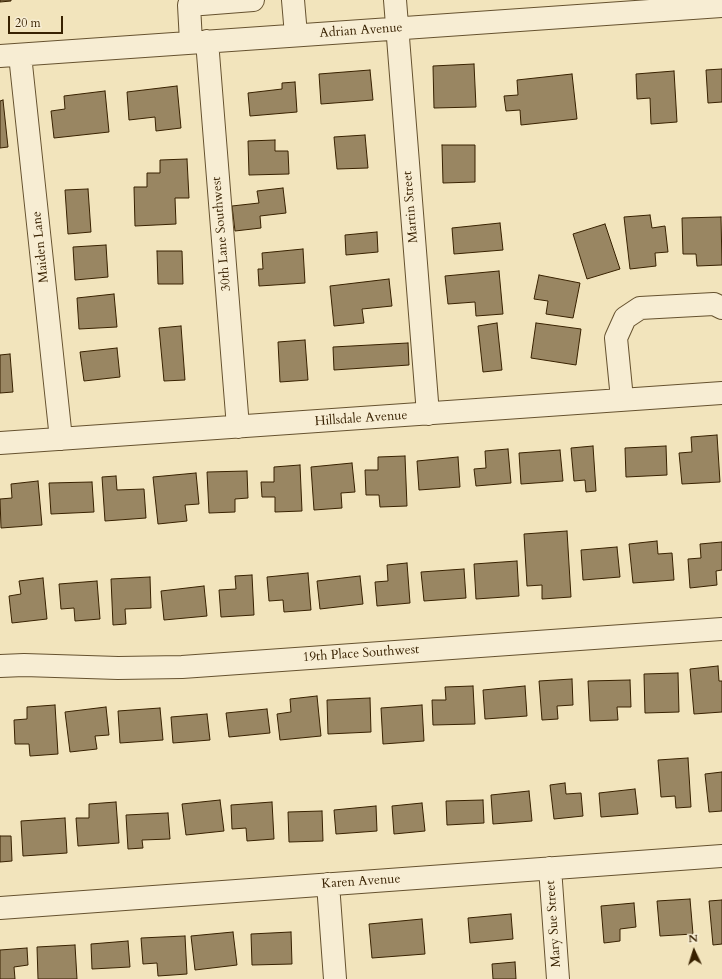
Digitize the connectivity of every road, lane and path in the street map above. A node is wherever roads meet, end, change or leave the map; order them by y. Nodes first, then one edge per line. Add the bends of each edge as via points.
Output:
1 (253, 0) edge
2 (293, 0) edge
3 (395, 0) edge
4 (721, 0) edge
5 (722, 6) edge
6 (397, 28) junction
7 (296, 35) junction
8 (199, 41) junction
9 (10, 55) edge
10 (722, 308) edge
11 (722, 393) edge
12 (622, 399) junction
13 (428, 414) junction
14 (238, 427) junction
15 (61, 439) junction
16 (0, 443) edge
17 (722, 629) edge
18 (0, 666) edge
19 (722, 856) edge
20 (550, 868) junction
21 (328, 884) junction
22 (0, 908) edge
23 (335, 979) edge
24 (558, 979) edge

1 - 8 street, 30th Lane Southwest via 188,5
2 - 7 street
3 - 6 street, Martin Street
4 - 5 street
5 - 6 street, Adrian Avenue
6 - 7 street, Adrian Avenue
6 - 13 street, Martin Street
7 - 8 street, Adrian Avenue
8 - 9 street, Adrian Avenue
8 - 14 street, 30th Lane Southwest
9 - 15 street, Maiden Lane
10 - 12 street via 714,304 640,308 625,318 616,338
11 - 12 street, Hillsdale Avenue
12 - 13 street, Hillsdale Avenue
13 - 14 street, Hillsdale Avenue
14 - 15 street, Hillsdale Avenue
15 - 16 street, Hillsdale Avenue
17 - 18 street, 19th Place Southwest via 182,667
19 - 20 street, Karen Avenue
20 - 21 street, Karen Avenue
20 - 24 street, Mary Sue Street
21 - 22 street, Karen Avenue
21 - 23 street

